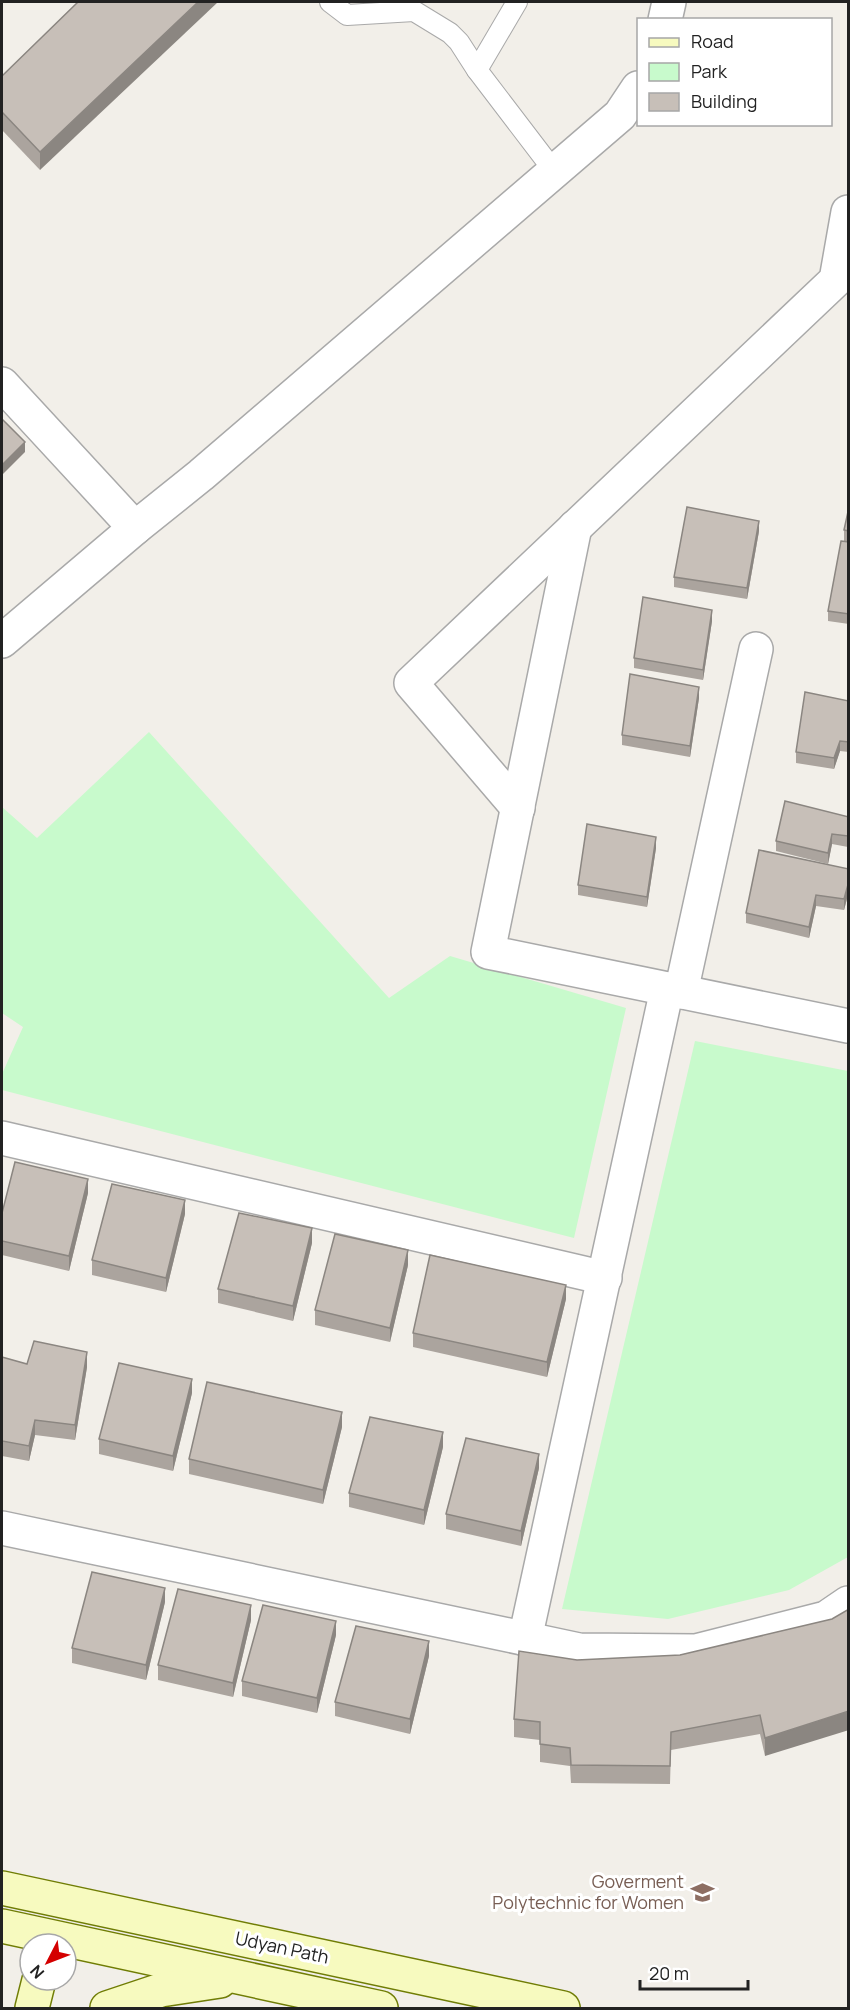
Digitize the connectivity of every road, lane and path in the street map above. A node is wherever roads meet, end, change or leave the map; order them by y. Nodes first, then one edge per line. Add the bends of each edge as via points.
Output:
1 (330, 2) edge
2 (517, 2) edge
3 (669, 2) edge
4 (665, 18) edge
5 (477, 70) junction
6 (637, 91) edge
7 (554, 171) junction
8 (849, 212) edge
9 (2, 384) edge
10 (575, 527) junction
11 (135, 528) junction
12 (2, 641) edge
13 (756, 649) dead end
14 (518, 808) junction
15 (674, 990) junction
16 (849, 1026) edge
17 (2, 1138) edge
18 (604, 1278) junction
19 (2, 1528) edge
20 (849, 1603) edge
21 (525, 1639) junction
22 (8, 1889) edge
23 (57, 1900) junction
24 (3, 1932) edge
25 (50, 1932) edge
26 (18, 1935) edge
27 (78, 1946) edge
28 (239, 1978) junction
29 (36, 1992) edge
30 (32, 2008) edge
31 (107, 2008) edge
32 (381, 2008) edge
33 (562, 2008) edge

1 - 5 lane via 348,15 414,10 450,33
2 - 5 lane
3 - 4 street
5 - 7 lane
6 - 7 street via 620,115
7 - 11 street
8 - 10 street via 836,280
9 - 11 street
10 - 14 street
10 - 14 street via 411,683
11 - 12 street
13 - 15 street
14 - 15 street via 488,952
15 - 16 street
15 - 18 street
17 - 18 street
18 - 21 street
19 - 21 street
20 - 21 street via 826,1618 696,1651 579,1650
22 - 23 main road, Udyan Path
22 - 24 main road
23 - 25 main road
23 - 33 main road, Udyan Path
24 - 26 main road
27 - 28 main road
28 - 31 main road via 161,1990
28 - 32 main road
29 - 30 main road

